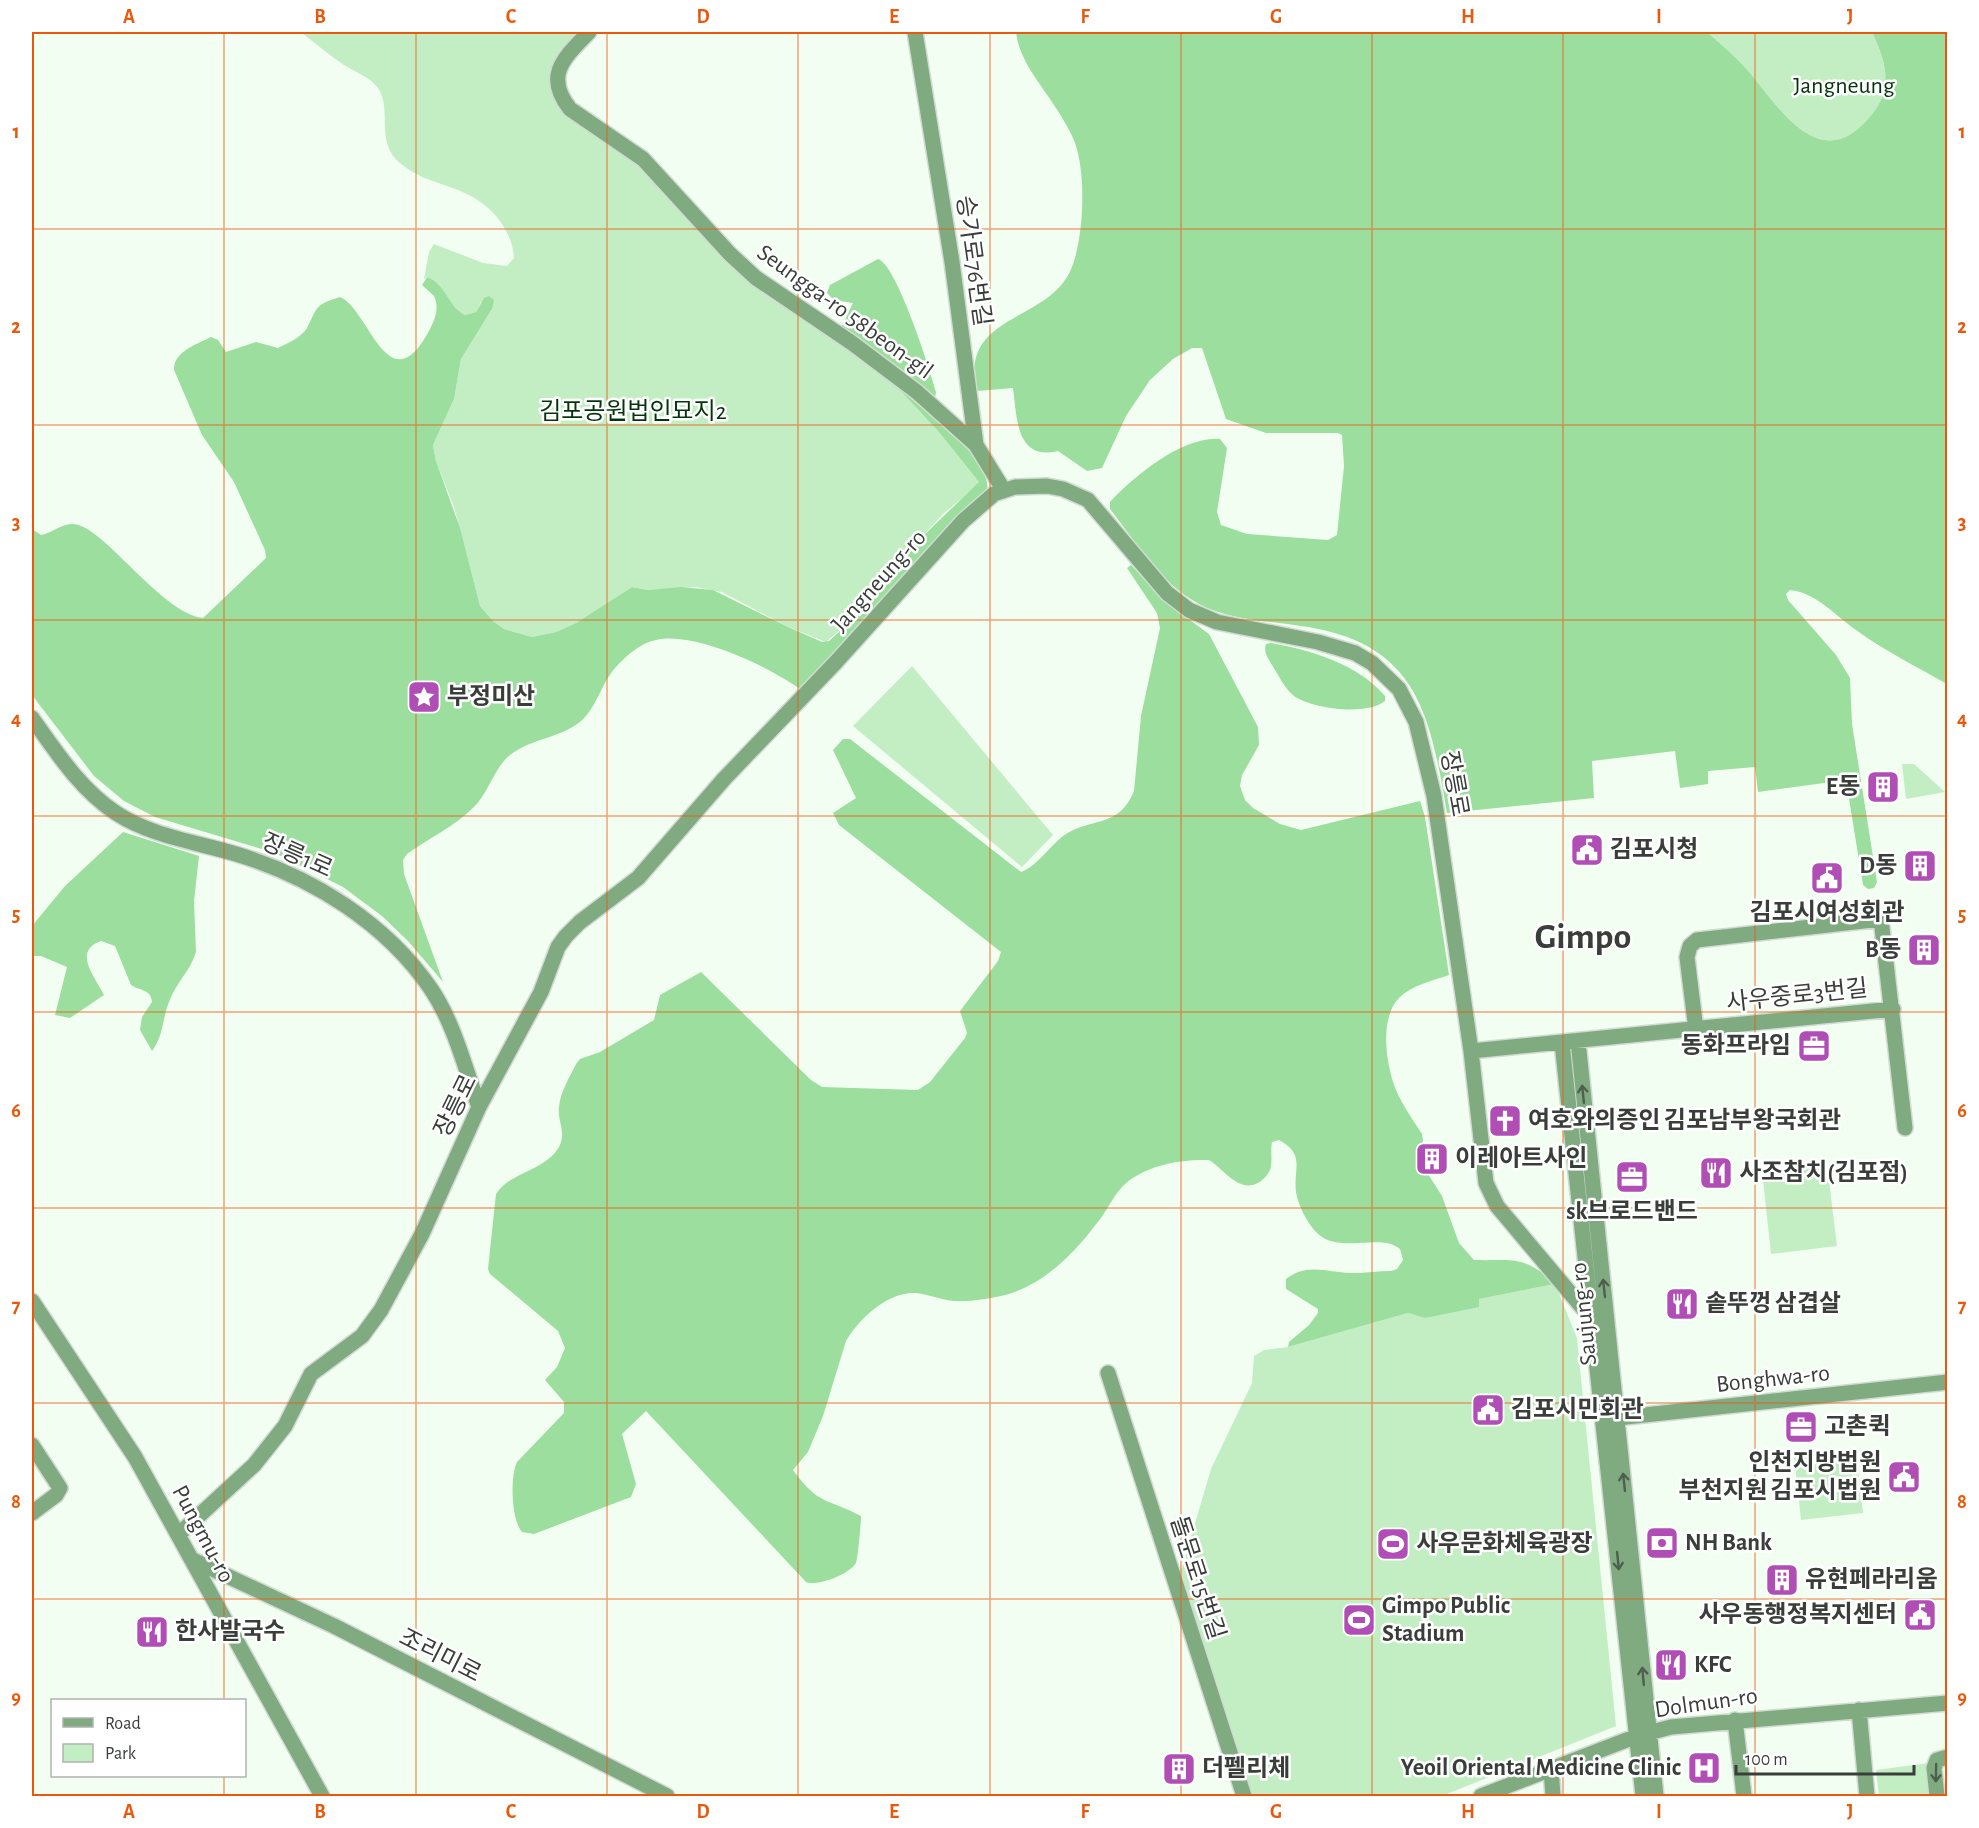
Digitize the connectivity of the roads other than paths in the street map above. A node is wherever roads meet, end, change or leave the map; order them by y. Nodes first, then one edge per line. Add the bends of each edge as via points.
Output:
1 (589, 32) edge
2 (915, 32) edge
3 (976, 445) junction
4 (1003, 489) junction
5 (32, 718) edge
6 (1893, 1009) junction
7 (1696, 1030) junction
8 (1578, 1041) junction
9 (1562, 1043) junction
10 (1471, 1051) junction
11 (479, 1107) junction
12 (1905, 1128) dead end
13 (32, 1301) edge
14 (1592, 1319) junction
15 (1108, 1373) dead end
16 (1947, 1382) edge
17 (1610, 1419) junction
18 (32, 1445) edge
19 (32, 1513) edge
20 (178, 1535) junction
21 (191, 1559) junction
22 (1947, 1703) edge
23 (1859, 1710) junction
24 (1735, 1720) junction
25 (1643, 1735) junction
26 (1947, 1757) edge
27 (1551, 1769) junction
28 (322, 1797) edge
29 (667, 1797) edge
30 (1244, 1797) edge
31 (1481, 1797) edge
32 (1553, 1797) edge
33 (1643, 1797) edge
34 (1656, 1797) edge
35 (1744, 1797) edge
36 (1867, 1797) edge
37 (1937, 1797) edge

1 - 3 street, Seungga-ro 58beon-gil via 559,67 557,75 560,92 570,109 643,159 756,278 917,392
2 - 3 street, 승가로76번길 via 952,261
3 - 4 street, 승가로76번길
4 - 10 street, 장릉로 via 1047,486 1077,494 1097,509 1160,585 1189,610 1217,622 1355,653 1372,663 1399,689 1416,722 1433,787
4 - 11 street, Jangneung-ro via 963,521 724,779 638,878 566,936 541,992
5 - 11 street, 장릉1로 via 81,783 117,814 165,835 289,873 333,897 372,927 432,990 449,1024
6 - 7 street, 사우중로3번길
6 - 7 street, 사우중로3번길 via 1881,919 1707,936 1690,946 1687,957
6 - 12 street
7 - 8 street, 사우중로3번길
8 - 9 street, 사우중로3번길
17 -> 8 street, Saujung-ro
9 - 10 street, 사우중로3번길
9 - 14 street, Saujung-ro
10 - 14 street, 장릉로 via 1486,1183 1492,1200
11 - 20 street, 장릉로 via 422,1234 373,1323 351,1346 311,1374 275,1441
13 - 20 street, Pungmu-ro via 117,1427
14 - 17 street, Saujung-ro
15 - 30 street, 돌문로15번길
16 - 17 street, Bonghwa-ro
17 - 25 street, Saujung-ro
18 - 19 street via 60,1488
20 - 21 street, Pungmu-ro
21 - 28 street, Pungmu-ro
21 - 29 street, 조리미로 via 334,1626
22 - 23 street, Dolmun-ro
23 - 24 street, Dolmun-ro
23 - 36 street
24 - 25 street, Dolmun-ro via 1671,1727
24 - 35 street
25 - 27 street, Dolmun-ro
25 - 33 street, Saujung-ro
25 - 34 street, Saujung-ro
26 -> 37 street via 1937,1760 1934,1768
27 - 31 street, Dolmun-ro
27 - 32 street

